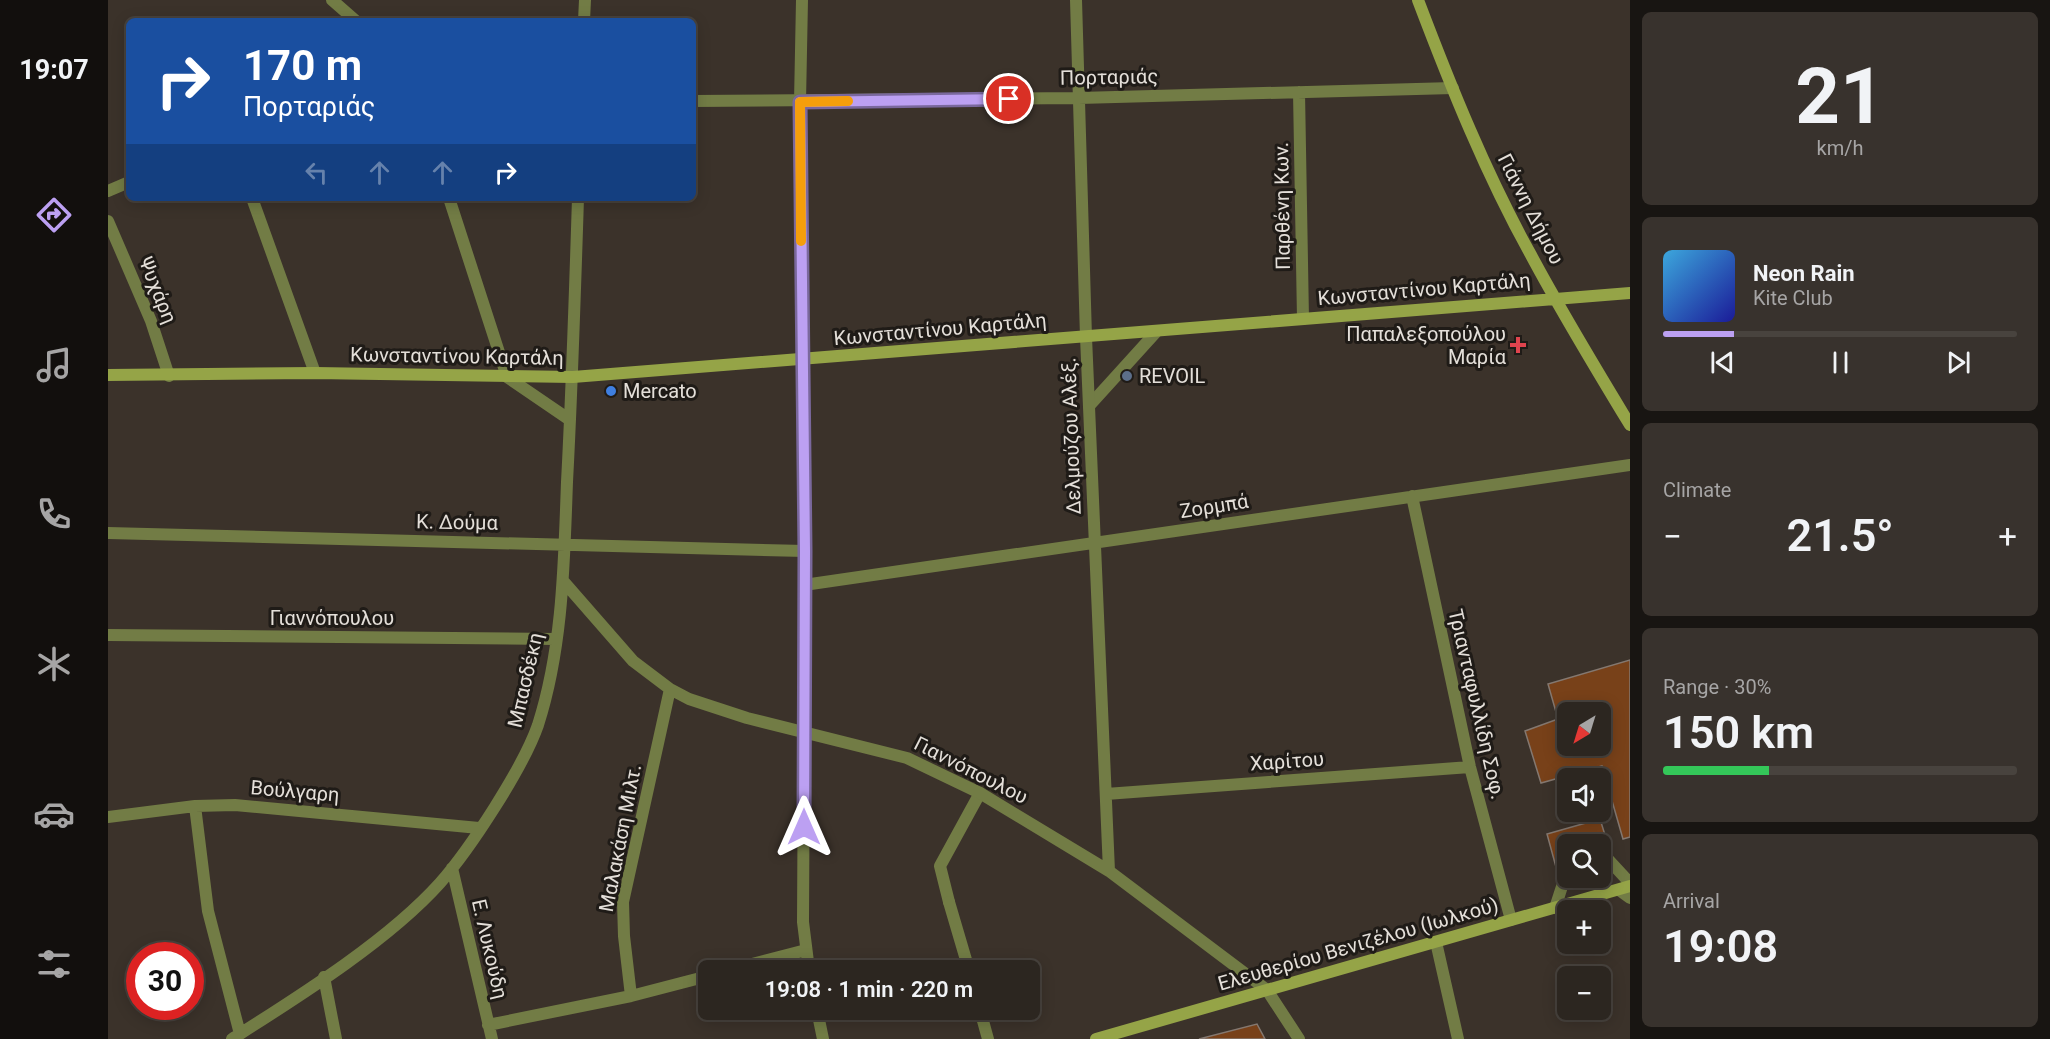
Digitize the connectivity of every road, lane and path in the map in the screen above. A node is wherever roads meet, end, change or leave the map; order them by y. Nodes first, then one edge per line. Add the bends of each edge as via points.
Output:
1 (332, 0) edge
2 (585, 0) edge
3 (802, 0) edge
4 (1076, 0) edge
5 (1418, 0) edge
6 (353, 18) edge
7 (584, 18) edge
8 (1453, 88) junction
9 (1299, 92) junction
10 (1079, 98) junction
11 (696, 101) edge
12 (800, 102) junction
13 (126, 183) edge
14 (108, 191) edge
15 (253, 201) edge
16 (450, 201) edge
17 (578, 201) edge
18 (108, 220) edge
19 (1630, 293) edge
20 (1556, 297) junction
21 (1303, 319) junction
22 (1157, 331) junction
23 (1086, 337) junction
24 (802, 360) junction
25 (315, 373) junction
26 (108, 375) edge
27 (169, 376) junction
28 (507, 377) junction
29 (573, 377) junction
30 (1089, 406) junction
31 (570, 420) junction
32 (1630, 425) edge
33 (1630, 465) edge
34 (1412, 496) junction
35 (108, 533) edge
36 (565, 544) junction
37 (1095, 544) junction
38 (805, 551) junction
39 (564, 582) junction
40 (804, 585) junction
41 (108, 635) edge
42 (555, 639) junction
43 (670, 689) junction
44 (804, 732) junction
45 (1470, 767) junction
46 (980, 793) junction
47 (1106, 794) junction
48 (195, 806) junction
49 (108, 817) edge
50 (479, 828) junction
51 (1611, 865) edge
52 (452, 868) junction
53 (1109, 871) junction
54 (1626, 886) edge
55 (1562, 888) edge
56 (1630, 898) edge
57 (1555, 908) junction
58 (1511, 920) junction
59 (1436, 942) junction
60 (806, 950) junction
61 (768, 960) edge
62 (808, 960) edge
63 (966, 960) edge
64 (324, 977) junction
65 (698, 979) edge
66 (1267, 990) junction
67 (631, 996) junction
68 (819, 1020) edge
69 (983, 1020) edge
70 (488, 1025) junction
71 (236, 1036) edge
72 (336, 1039) edge
73 (492, 1039) edge
74 (823, 1039) edge
75 (988, 1039) edge
76 (1096, 1039) edge
77 (1299, 1039) edge
78 (1458, 1039) edge

1 - 6 street
2 - 7 street
3 - 12 street
4 - 10 street, Δελμούζου Αλέξ.
5 - 8 street, Γιάννη Δήμου
8 - 9 street, Πορταριάς
8 - 20 street, Γιάννη Δήμου via 1502,198
9 - 10 street, Πορταριάς
9 - 21 street, Παρθένη Κων.
10 - 12 street, Πορταριάς
10 - 23 street, Δελμούζου Αλέξ.
11 - 12 street, Πορταριάς
12 - 24 street
13 - 14 street
15 - 25 street
16 - 28 street
17 - 29 street, Μπασδέκη
18 - 27 street, Ψυχάρη via 151,321
19 - 20 street, Κωνσταντίνου Καρτάλη
20 - 21 street, Κωνσταντίνου Καρτάλη
20 - 32 street, Γιάννη Δήμου
21 - 22 street, Κωνσταντίνου Καρτάλη
22 - 23 street, Κωνσταντίνου Καρτάλη
22 - 30 street
23 - 24 street, Κωνσταντίνου Καρτάλη
23 - 30 street, Δελμούζου Αλέξ.
24 - 29 street, Κωνσταντίνου Καρτάλη
24 - 38 street
25 - 27 street, Κωνσταντίνου Καρτάλη
25 - 28 street, Κωνσταντίνου Καρτάλη
26 - 27 street, Κωνσταντίνου Καρτάλη
28 - 29 street, Κωνσταντίνου Καρτάλη
28 - 31 street
29 - 31 street, Μπασδέκη
30 - 37 street, Δελμούζου Αλέξ.
31 - 36 street, Μπασδέκη
33 - 34 street, Ζορμπά
34 - 37 street, Ζορμπά
34 - 45 street, Τριανταφυλλίδη Σοφ.
35 - 36 street, Κ. Δούμα
36 - 38 street, Κ. Δούμα
36 - 39 street, Μπασδέκη
37 - 40 street, Ζορμπά
37 - 47 street, Δελμούζου Αλέξ.
38 - 40 street
39 - 42 street, Μπασδέκη
39 - 43 street, Γιαννόπουλου via 633,661
40 - 44 street
41 - 42 street, Γιαννόπουλου
42 - 50 street, Μπασδέκη via 544,702 532,739
43 - 44 street, Γιαννόπουλου via 705,705
43 - 67 street, Μαλακάση Μιλτ. via 623,902
44 - 46 street, Γιαννόπουλου via 908,758
44 - 60 street
45 - 47 street, Χαρίτου
45 - 58 street, Τριανταφυλλίδη Σοφ.
46 - 53 street, Γιαννόπουλου
46 - 63 street via 940,866
47 - 53 street, Δελμούζου Αλέξ.
48 - 49 street, Βούλγαρη
48 - 50 street, Βούλγαρη via 252,806
48 - 71 street via 208,911
50 - 52 street, Μπασδέκη
51 - 54 street
52 - 64 street, Μπασδέκη via 414,909
52 - 70 street, Ε. Λυκούδη
53 - 66 street, Γιαννόπουλου
54 - 56 street
54 - 57 street, Ελευθερίου Βενιζέλου (Ιωλκού)
55 - 57 street
57 - 58 street, Ελευθερίου Βενιζέλου (Ιωλκού)
58 - 59 street, Ελευθερίου Βενιζέλου (Ιωλκού)
59 - 66 street, Ελευθερίου Βενιζέλου (Ιωλκού)
59 - 78 street
60 - 61 street
60 - 62 street
64 - 71 street, Μπασδέκη
64 - 72 street
65 - 67 street
66 - 76 street, Ελευθερίου Βενιζέλου (Ιωλκού)
66 - 77 street, Γιαννόπουλου
67 - 70 street
68 - 74 street
69 - 75 street
70 - 73 street, Ε. Λυκούδη

